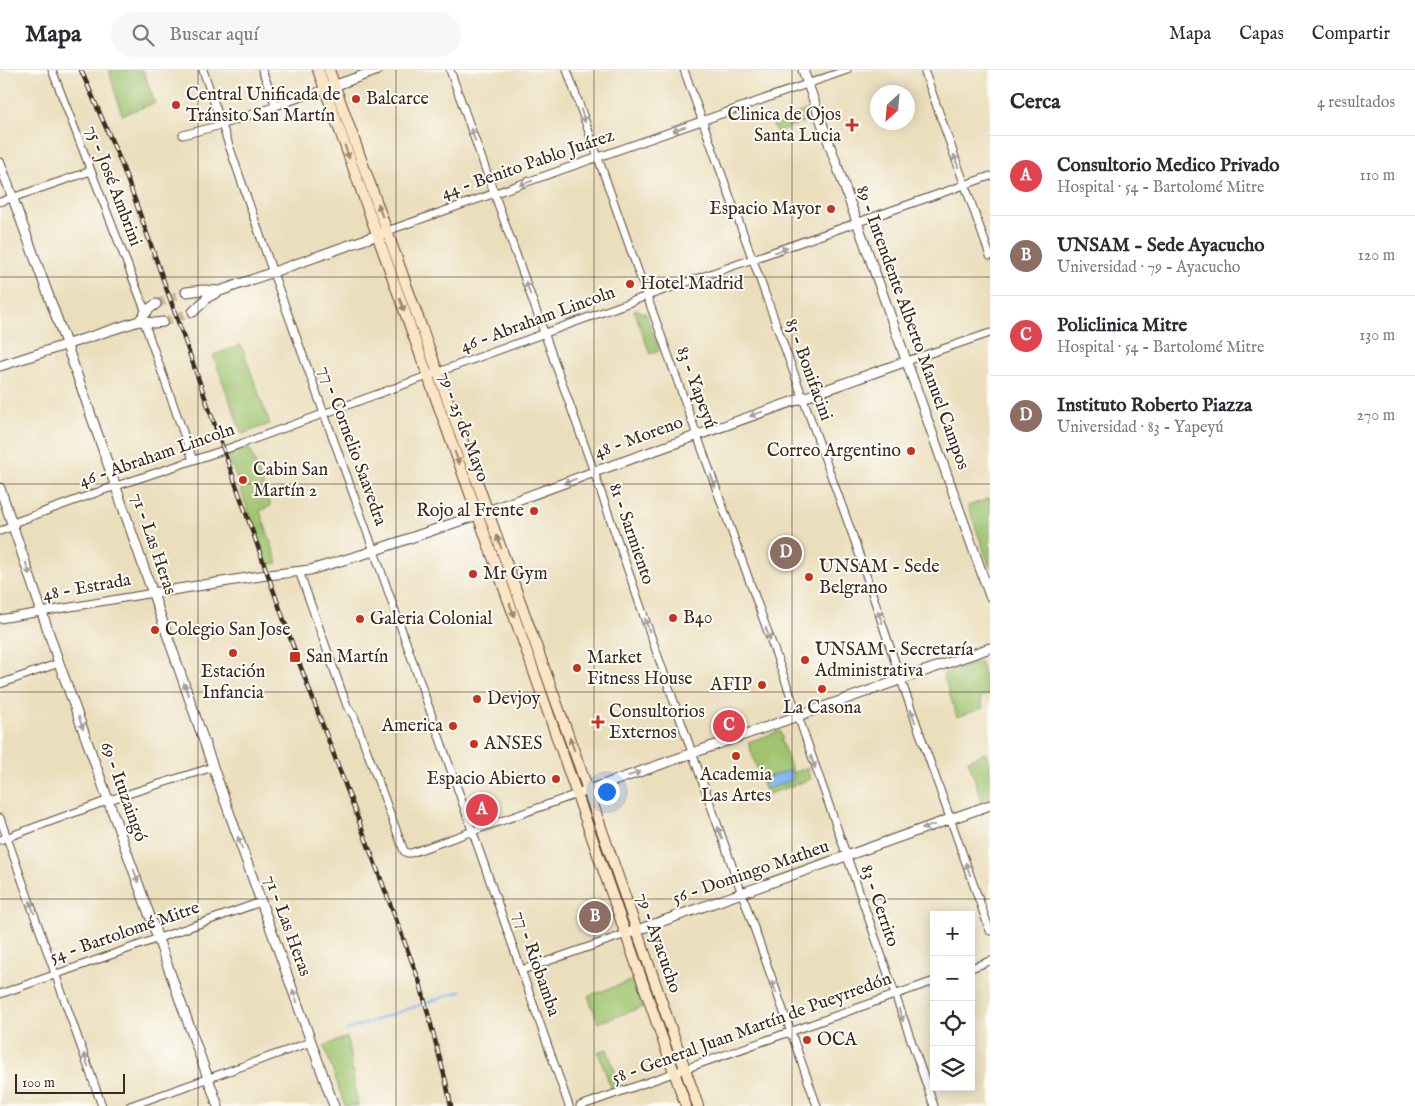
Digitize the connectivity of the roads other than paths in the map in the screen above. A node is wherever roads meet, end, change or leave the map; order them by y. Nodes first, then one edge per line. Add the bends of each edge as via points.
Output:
1 (52, 70) edge
2 (203, 70) edge
3 (262, 70) edge
4 (318, 70) edge
5 (330, 70) edge
6 (378, 70) edge
7 (450, 70) edge
8 (567, 70) edge
9 (684, 70) edge
10 (803, 70) edge
11 (847, 70) edge
12 (924, 70) edge
13 (808, 84) junction
14 (330, 88) junction
15 (276, 106) junction
16 (702, 120) junction
17 (221, 125) junction
18 (183, 135) dead end
19 (598, 158) junction
20 (0, 163) edge
21 (91, 171) junction
22 (990, 176) edge
23 (965, 185) junction
24 (494, 194) junction
25 (13, 197) junction
26 (0, 202) edge
27 (857, 223) junction
28 (387, 231) junction
29 (376, 235) junction
30 (990, 256) edge
31 (752, 260) junction
32 (273, 273) junction
33 (220, 291) junction
34 (186, 292) tunnel mouth
35 (646, 296) junction
36 (156, 304) tunnel mouth
37 (193, 312) tunnel mouth
38 (143, 319) junction
39 (163, 322) tunnel mouth
40 (990, 333) edge
41 (544, 334) junction
42 (67, 346) junction
43 (906, 361) junction
44 (0, 366) edge
45 (438, 372) junction
46 (427, 375) junction
47 (802, 398) junction
48 (324, 413) junction
49 (697, 435) junction
50 (193, 460) junction
51 (594, 472) junction
52 (116, 486) junction
53 (0, 488) edge
54 (488, 511) junction
55 (477, 515) junction
56 (13, 525) junction
57 (0, 531) edge
58 (374, 551) junction
59 (299, 572) junction
60 (153, 593) junction
61 (990, 596) edge
62 (43, 612) junction
63 (0, 619) edge
64 (990, 648) edge
65 (59, 663) junction
66 (901, 680) junction
67 (0, 684) edge
68 (798, 716) junction
69 (692, 754) junction
70 (213, 767) junction
71 (588, 790) junction
72 (577, 794) junction
73 (109, 800) junction
74 (990, 805) edge
75 (0, 818) edge
76 (950, 819) junction
77 (472, 831) junction
78 (4, 839) edge
79 (846, 857) junction
80 (741, 893) junction
81 (261, 902) junction
82 (637, 930) junction
83 (990, 931) edge
84 (626, 934) junction
85 (159, 938) junction
86 (990, 961) edge
87 (975, 967) edge
88 (522, 970) junction
89 (56, 974) junction
90 (930, 982) edge
91 (0, 994) edge
92 (894, 994) junction
93 (791, 1032) junction
94 (311, 1042) junction
95 (685, 1070) junction
96 (674, 1074) junction
97 (208, 1078) junction
98 (102, 1106) edge
99 (130, 1106) edge
100 (218, 1106) edge
101 (334, 1106) edge
102 (570, 1106) edge
103 (580, 1106) edge
104 (686, 1106) edge
105 (698, 1106) edge
106 (817, 1106) edge
107 (934, 1106) edge

1 - 21 street, 75 - José Ambrini
2 - 17 street, 77 - Cornelio Saavedra
3 - 15 street
4 - 14 main road, 79 - 25 de Mayo
5 - 14 main road, 79 - 25 de Mayo
6 - 14 street
24 -> 7 street, 81 - Sarmiento
8 -> 19 street, 83 - Yapeyú
9 - 16 street, 85 - Bonifacini
10 - 13 street, 89 - Intendente Alberto Manuel Campos
11 - 13 street, 44 - Benito Pablo Juárez
23 -> 12 street
13 - 16 street, 44 - Benito Pablo Juárez
13 - 27 street, 89 - Intendente Alberto Manuel Campos
14 - 15 street
28 -> 14 main road, 79 - 25 de Mayo
14 -> 29 main road, 79 - 25 de Mayo
15 - 17 street
16 -> 19 street, 44 - Benito Pablo Juárez
16 - 31 street, 85 - Bonifacini
17 - 18 street
17 - 32 street, 77 - Cornelio Saavedra
19 -> 24 street, 44 - Benito Pablo Juárez
19 - 35 street, 83 - Yapeyú
20 - 25 street, 71 - Las Heras
21 - 25 street
21 - 38 street, 75 - José Ambrini via 145,310
22 - 23 street, 46 - Abraham Lincoln
23 - 27 street, 46 - Abraham Lincoln
23 - 30 street
24 - 28 street, 44 - Benito Pablo Juárez
41 -> 24 street, 81 - Sarmiento
25 - 26 street
25 - 42 street, 71 - Las Heras
31 -> 27 street, 46 - Abraham Lincoln
27 - 43 street, 89 - Intendente Alberto Manuel Campos
28 - 29 street, 44 - Benito Pablo Juárez
28 - 45 main road, 79 - 25 de Mayo
29 - 32 street, 44 - Benito Pablo Juárez
29 -> 46 main road, 79 - 25 de Mayo
31 - 35 street, 46 - Abraham Lincoln
31 - 47 street, 85 - Bonifacini
32 - 33 street, 44 - Benito Pablo Juárez
32 - 48 street, 77 - Cornelio Saavedra
33 - 34 street, 44 - Benito Pablo Juárez
33 - 37 street, 44 - Benito Pablo Juárez via 208,297
35 - 41 street, 46 - Abraham Lincoln
35 - 49 street, 83 - Yapeyú
36 - 38 street
38 - 39 street
38 - 42 street
38 - 50 street, 75 - José Ambrini
40 - 43 street, 48 - Moreno
41 - 45 street, 46 - Abraham Lincoln
41 - 51 street, 81 - Sarmiento
42 - 44 street
42 - 52 street, 71 - Las Heras
43 - 47 street, 48 - Moreno
43 - 61 street, 89 - Intendente Alberto Manuel Campos
45 - 46 street, 46 - Abraham Lincoln
45 - 54 main road, 79 - 25 de Mayo
46 - 48 street, 46 - Abraham Lincoln
46 -> 55 main road, 79 - 25 de Mayo
47 -> 49 street, 48 - Moreno
66 -> 47 street, 85 - Bonifacini
48 - 50 street, 46 - Abraham Lincoln
48 - 58 street, 77 - Cornelio Saavedra
49 - 51 street, 48 - Moreno
49 -> 68 street, 83 - Yapeyú
50 - 52 street, 46 - Abraham Lincoln
51 -> 54 street, 48 - Moreno
69 -> 51 street, 81 - Sarmiento
52 - 56 street, 46 - Abraham Lincoln
52 - 60 street, 71 - Las Heras
53 - 56 street, 69 - Ituzaingó
54 - 55 street, 48 - Moreno
71 -> 54 main road, 79 - 25 de Mayo
55 - 58 street, 48 - Moreno
55 -> 72 main road, 79 - 25 de Mayo
56 - 57 street, 46 - Abraham Lincoln
56 -> 62 street, 69 - Ituzaingó
58 - 59 street, 48 - Moreno
58 - 77 street, 77 - Cornelio Saavedra
59 - 60 street, 48 - Estrada
59 - 77 street via 404,851 411,853
60 - 62 street, 48 - Estrada
70 -> 60 street, 71 - Las Heras
62 - 63 street, 48 - Estrada
62 - 65 street, 69 - Ituzaingó
64 - 66 street
65 - 67 street
65 -> 73 street, 69 - Ituzaingó
66 - 68 street
76 -> 66 street, 85 - Bonifacini
68 - 69 street
68 -> 79 street, 83 - Cerrito
71 -> 69 street
80 -> 69 street, 81 - Sarmiento
70 - 73 street
81 -> 70 street, 71 - Las Heras
71 - 72 street
71 - 82 main road, 79 - Ayacucho
72 - 77 street
72 - 84 main road, 79 - Ayacucho
73 - 78 street
73 -> 85 street, 69 - Ituzaingó
74 - 76 street, 56 - Domingo Matheu
75 - 78 street
76 -> 79 street, 56 - Domingo Matheu
83 -> 76 street, 85 - Bonifacini
77 - 88 street, 77 - Riobamba
89 -> 78 street
79 - 80 street, 56 - Domingo Matheu
79 - 92 street, 83 - Cerrito
80 - 82 street, 56 - Domingo Matheu
93 -> 80 street, 81 - Sarmiento
81 - 85 street, 54 - Bartolomé Mitre
94 -> 81 street, 71 - Las Heras
82 - 84 street, 56 - Domingo Matheu
82 - 95 main road, 79 - Ayacucho
84 - 88 street, 56 - Domingo Matheu
84 - 96 main road, 79 - Ayacucho
85 - 89 street, 54 - Bartolomé Mitre
85 - 97 street, 69 - Ituzaingó
86 - 87 street
88 - 102 street, 77 - Riobamba
89 - 91 street, 54 - Bartolomé Mitre
98 -> 89 street
90 - 92 street, 58 - General Juan Martín de Pueyrredón
92 - 93 street, 58 - General Juan Martín de Pueyrredón
92 -> 107 street, 83 - Cerrito
93 - 95 street, 58 - General Juan Martín de Pueyrredón
93 - 106 street, 81 - Sarmiento
94 - 97 street
94 - 101 street, 71 - Las Heras
95 - 96 street, 58 - General Juan Martín de Pueyrredón
95 - 105 main road, 79 - Ayacucho
96 - 103 street, 58 - General Juan Martín de Pueyrredón
96 - 104 main road, 79 - Ayacucho
97 - 99 street
97 - 100 street, 69 - Ituzaingó

